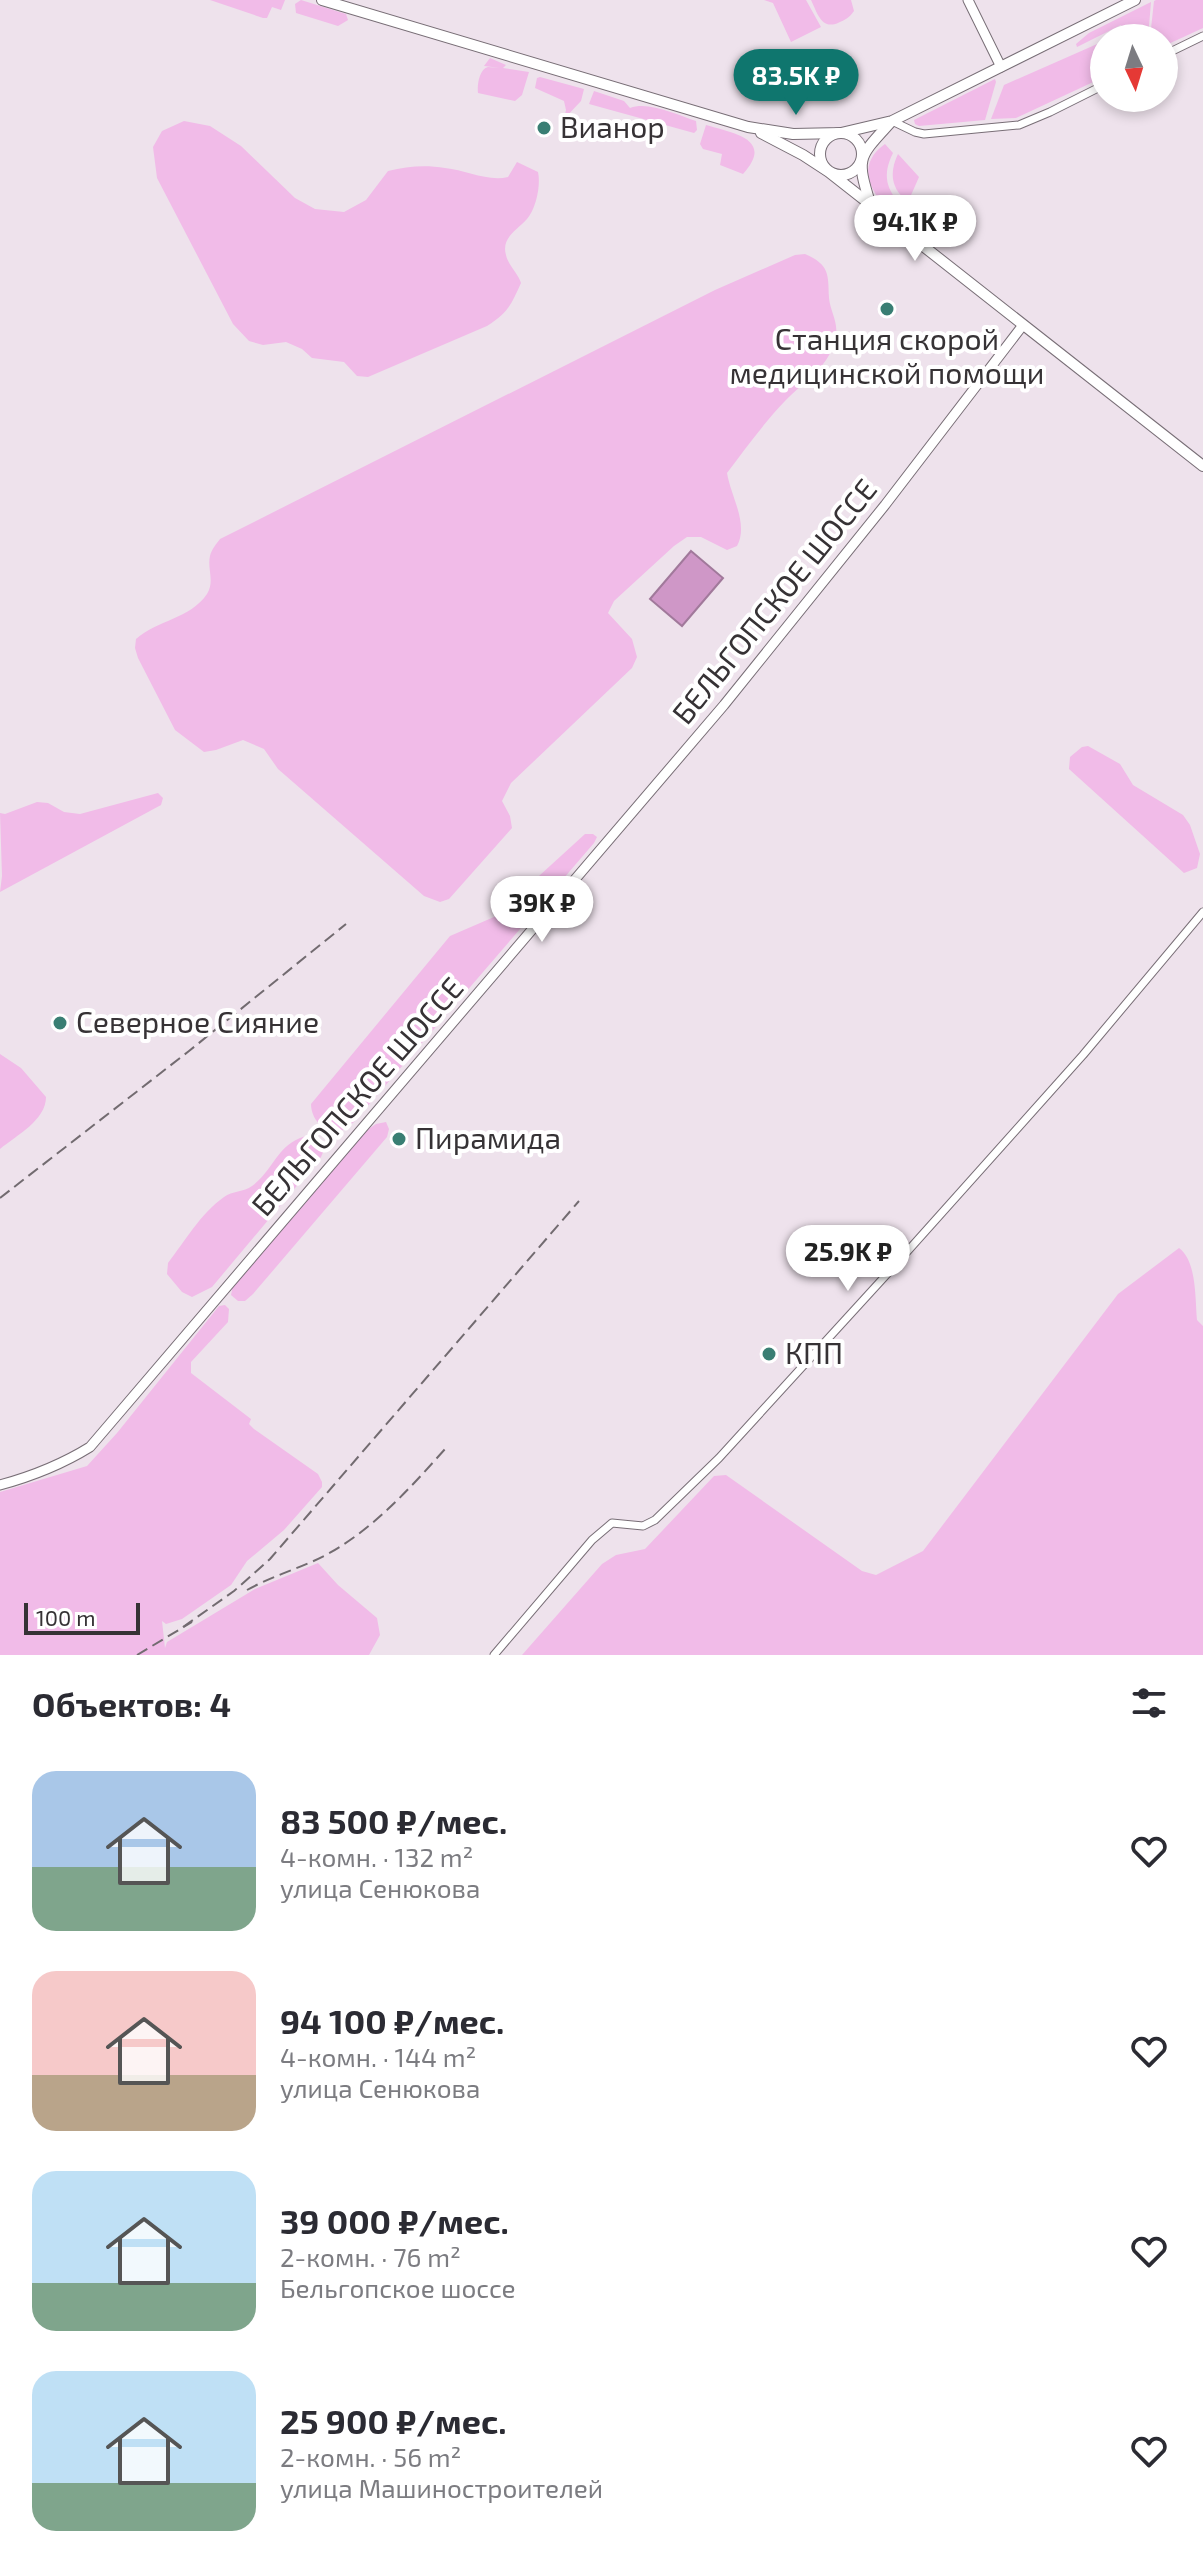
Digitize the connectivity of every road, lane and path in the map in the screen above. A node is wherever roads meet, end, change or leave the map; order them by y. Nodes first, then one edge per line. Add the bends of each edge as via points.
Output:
1 (322, 0) edge
2 (968, 0) edge
3 (1135, 0) edge
4 (356, 5) edge
5 (1203, 36) edge
6 (1178, 48) edge
7 (1001, 67) junction
8 (1090, 92) edge
9 (892, 121) junction
10 (748, 127) junction
11 (841, 133) junction
12 (861, 160) junction
13 (829, 172) junction
14 (871, 204) junction
15 (1023, 325) junction
16 (1203, 466) edge
17 (1203, 912) edge
18 (0, 1485) edge
19 (494, 1655) edge

1 - 4 main road
2 - 7 street
3 - 7 main road
4 - 10 main road
5 - 6 street
7 - 9 main road
8 - 9 street via 1019,125 924,134
9 - 11 main road
9 - 12 main road
10 - 11 main road via 793,134
10 - 13 main road
11 - 12 main road via 859,143
11 - 13 main road via 828,137 820,148
12 - 13 main road via 849,174
12 - 14 main road
13 - 14 main road
14 - 15 main road
15 - 16 main road
15 - 18 street, БЕЛЬГОПСКОЕ ШОССЕ via 724,705 90,1447 39,1474
17 - 19 street via 1052,1090 719,1458 655,1520 643,1526 612,1523 592,1540

